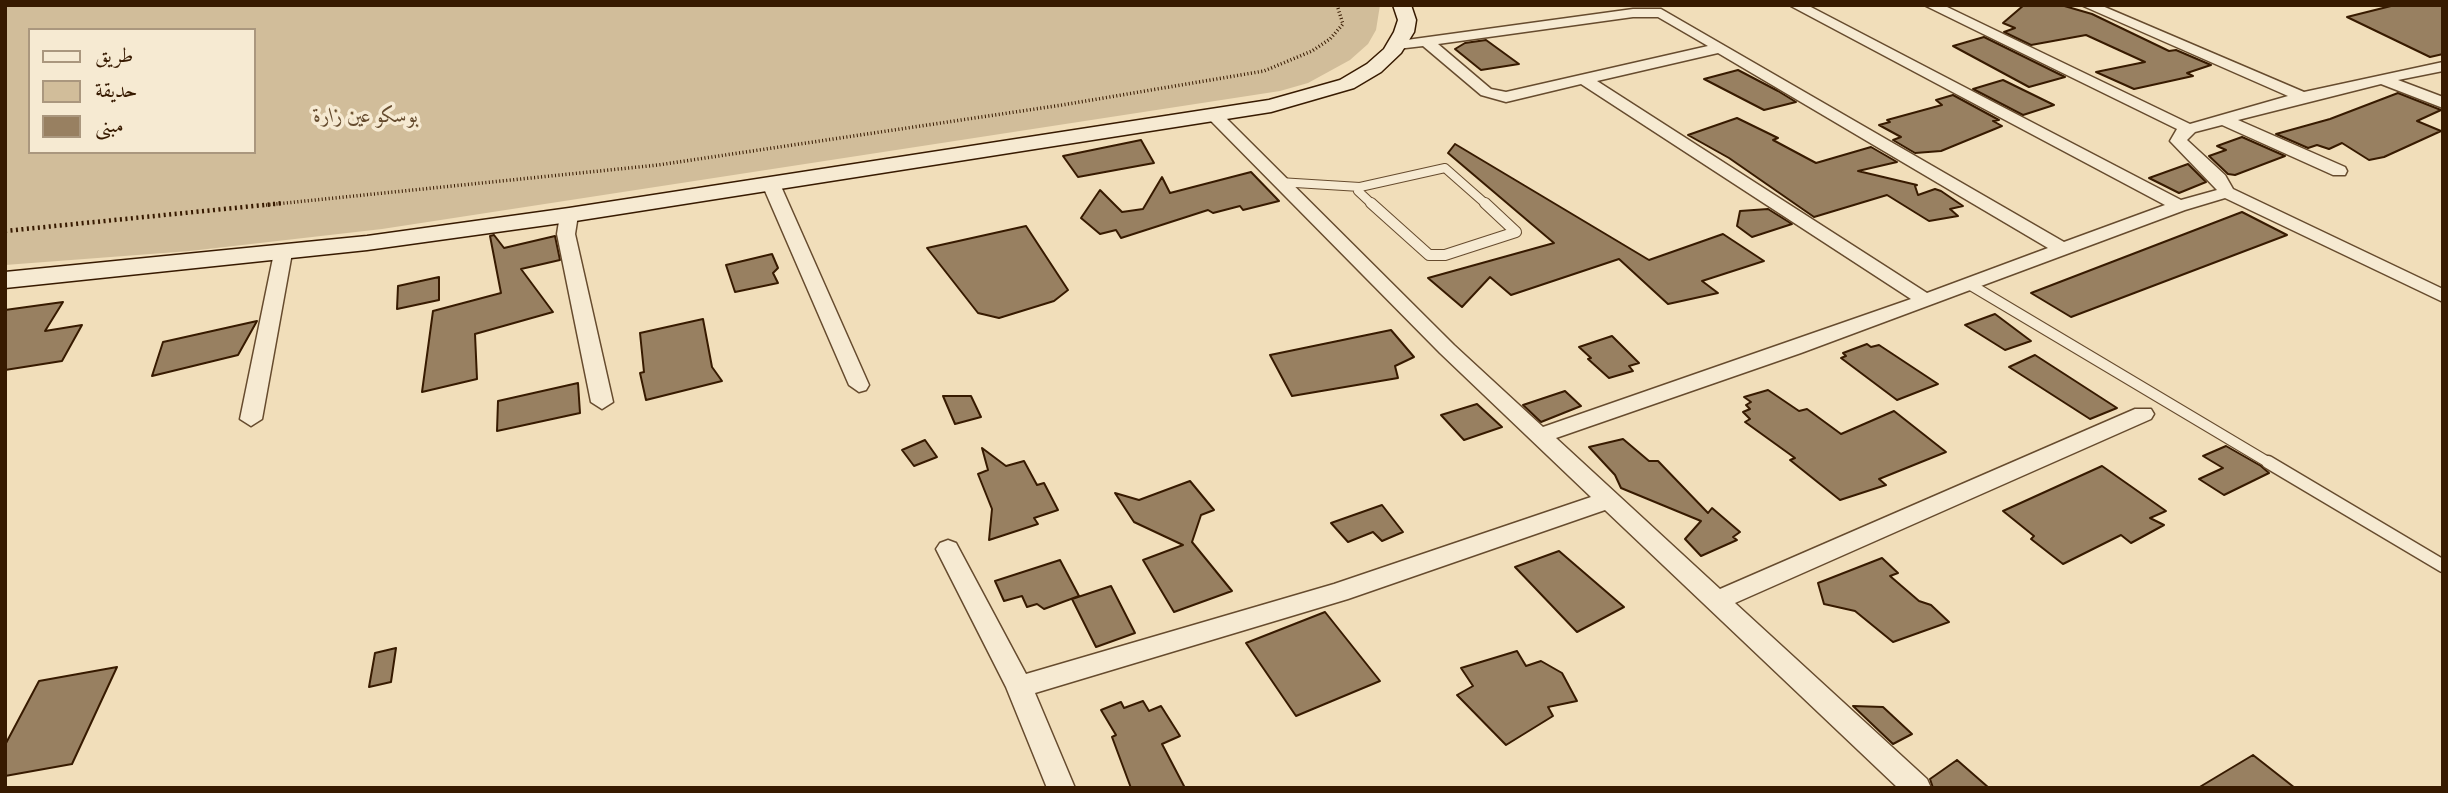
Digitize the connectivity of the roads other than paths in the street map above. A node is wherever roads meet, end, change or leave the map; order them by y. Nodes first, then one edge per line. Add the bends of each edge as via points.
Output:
1 (1796, 5) edge
2 (1931, 5) edge
3 (2129, 5) edge
4 (1405, 6) edge
5 (2095, 8) edge
6 (1426, 41) junction
7 (1397, 45) junction
8 (1720, 48) junction
9 (2443, 66) edge
10 (2379, 79) junction
11 (1585, 80) junction
12 (2303, 97) junction
13 (2443, 103) edge
14 (1215, 116) junction
15 (2225, 120) junction
16 (2189, 129) junction
17 (2339, 171) dead end
18 (1279, 182) junction
19 (771, 184) junction
20 (1360, 187) junction
21 (2227, 192) junction
22 (2179, 206) junction
23 (569, 215) junction
24 (2062, 250) junction
25 (283, 253) junction
26 (5, 279) edge
27 (1969, 284) junction
28 (2443, 296) edge
29 (1924, 299) junction
30 (859, 385) dead end
31 (602, 402) dead end
32 (2143, 414) dead end
33 (251, 419) dead end
34 (1539, 436) junction
35 (1608, 500) junction
36 (948, 549) dead end
37 (2443, 566) edge
38 (1715, 601) junction
39 (1019, 687) junction
40 (1061, 788) edge
41 (1917, 788) edge

1 - 22 street
2 - 16 street
3 - 5 street
4 - 7 main road via 1407,20
5 - 12 street
6 - 7 street
6 - 8 street via 1648,12 1671,16
6 - 11 street via 1497,97
7 - 14 main road via 1374,68 1348,84
8 - 11 street
8 - 24 street
9 - 10 street
10 - 12 street
10 - 13 street
11 - 29 street
12 - 15 street
14 - 18 street
14 - 19 main road
15 - 16 street
15 - 17 street
16 - 21 street via 2178,141
18 - 20 lane
18 - 34 street
19 - 23 main road
19 - 30 street
20 - 20 lane via 1360,195 1429,255 1445,255 1516,232 1445,168
21 - 22 street
21 - 28 street
22 - 24 street
23 - 25 main road
23 - 31 street via 566,233
24 - 27 street
25 - 26 main road
25 - 33 street
27 - 29 street
27 - 37 lane
29 - 34 street via 1794,349
32 - 38 street
34 - 35 street
35 - 38 street
35 - 39 street via 1339,592
36 - 39 street
38 - 41 street
39 - 40 street

